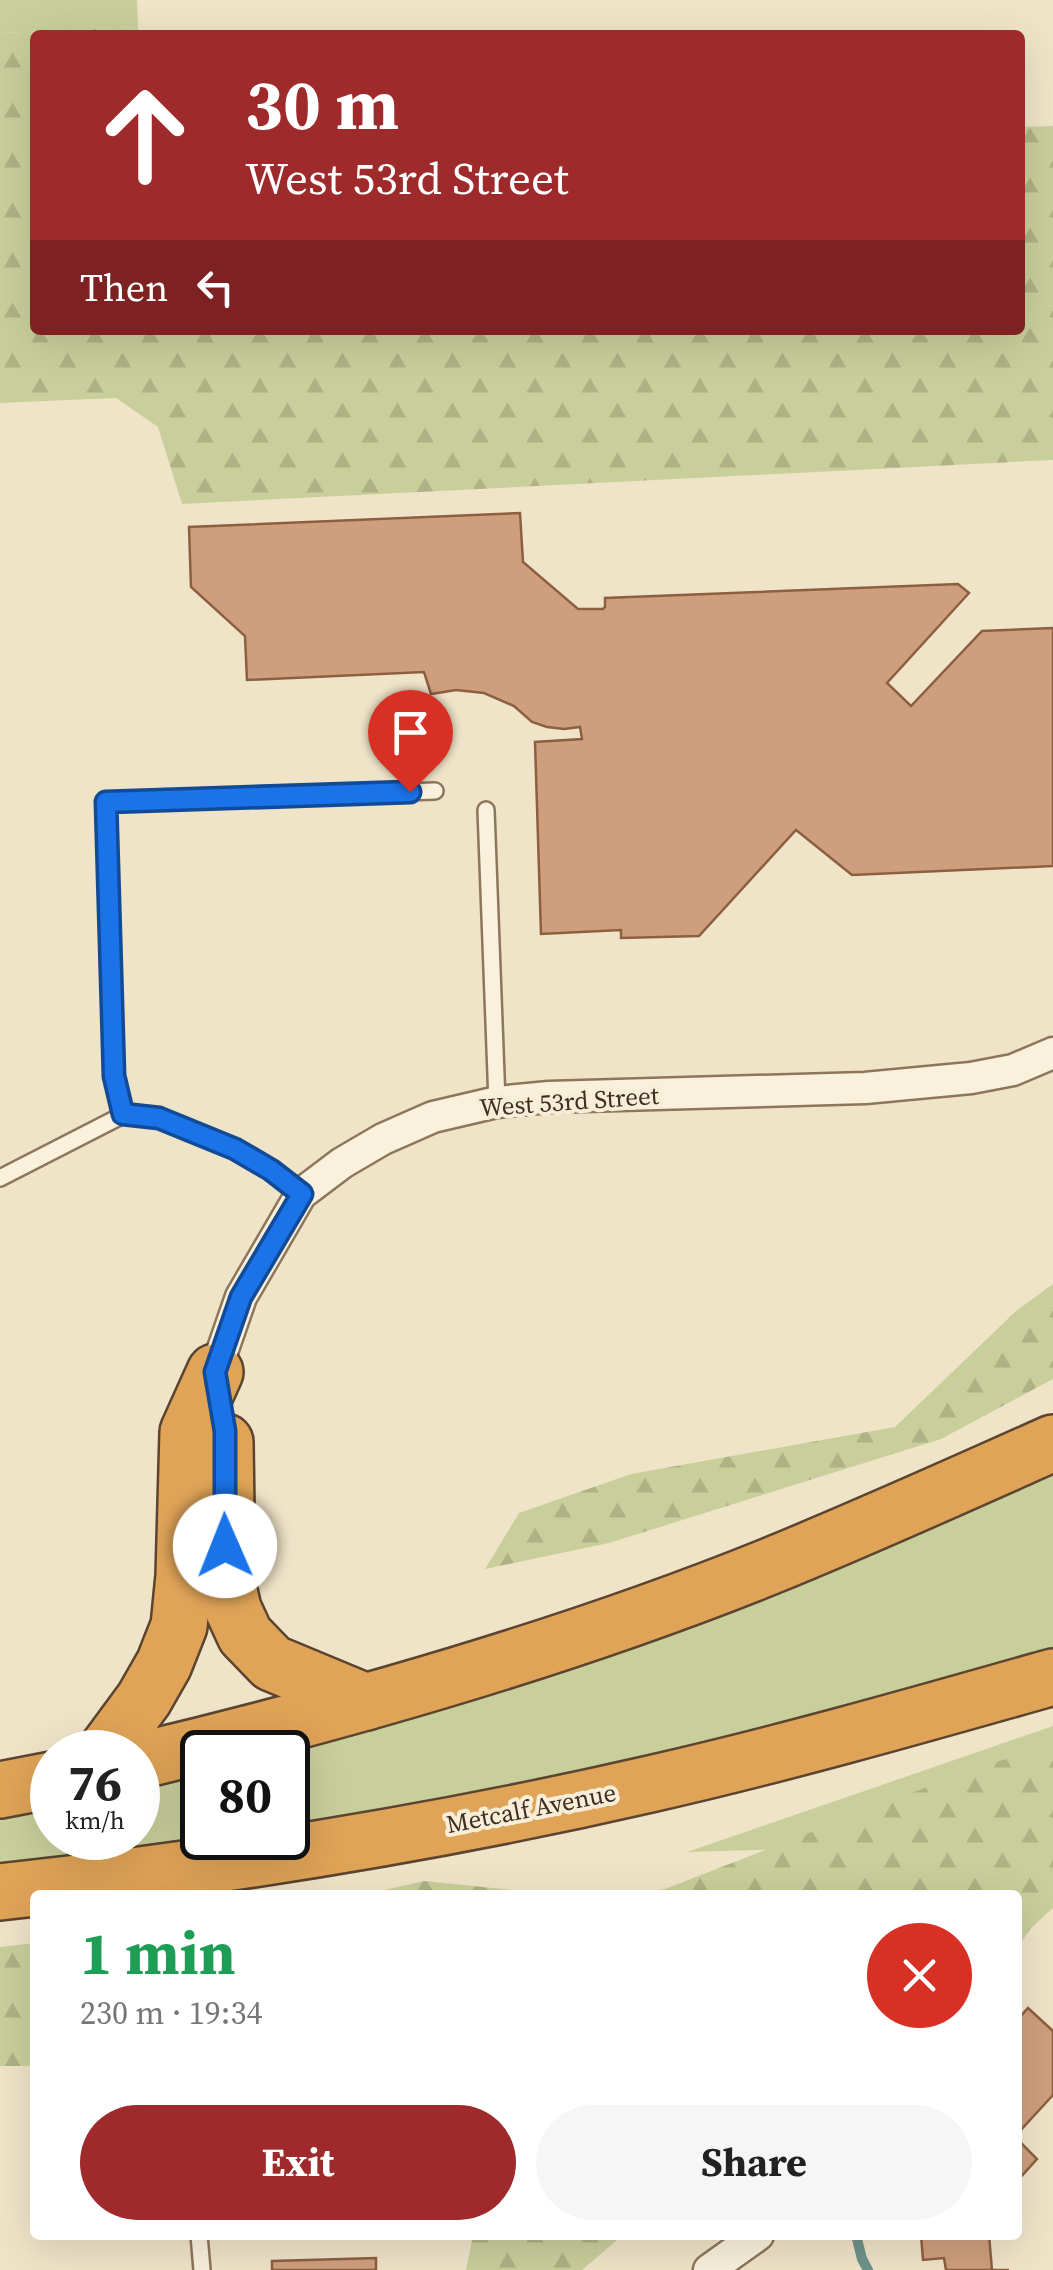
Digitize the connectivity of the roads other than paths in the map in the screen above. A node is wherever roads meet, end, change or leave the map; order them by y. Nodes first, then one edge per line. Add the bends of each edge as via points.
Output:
1 (436, 791) dead end
2 (486, 810) dead end
3 (1053, 1052) edge
4 (497, 1102) junction
5 (123, 1114) junction
6 (0, 1178) edge
7 (302, 1194) junction
8 (215, 1372) junction
9 (1053, 1443) edge
10 (1053, 1677) edge
11 (366, 1702) junction
12 (121, 1730) edge
13 (160, 1754) edge
14 (30, 1784) edge
15 (0, 1790) edge
16 (0, 1892) edge
17 (199, 2240) edge
18 (751, 2240) edge
19 (202, 2270) edge
20 (709, 2270) edge

1 - 5 lane via 106,802 114,1076
2 - 4 lane
3 - 4 street, West 53rd Street via 1013,1070 865,1088
4 - 7 street, West 53rd Street via 433,1117 383,1139
5 - 6 lane
5 - 7 lane via 159,1118 235,1149
7 - 8 street, West 53rd Street via 241,1297
8 - 11 highway via 225,1431 226,1582 233,1609 246,1636 272,1663
8 - 12 highway via 188,1432 179,1626 164,1664
9 - 11 highway via 766,1568 577,1637
10 - 16 highway, Metcalf Avenue via 852,1735 610,1792 320,1848
11 - 13 highway
14 - 15 highway
17 - 19 lane
18 - 20 street

